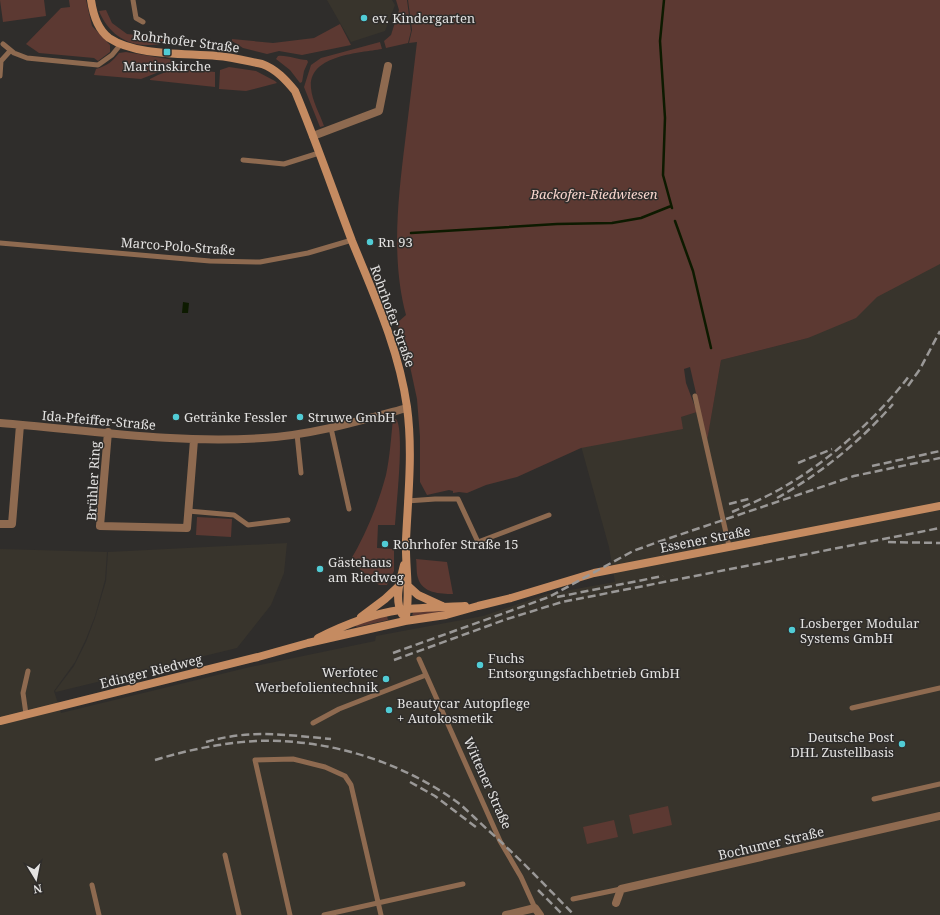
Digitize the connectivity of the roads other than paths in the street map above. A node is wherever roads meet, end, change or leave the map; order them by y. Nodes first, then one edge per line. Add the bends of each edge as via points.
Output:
1 (91, 0) edge
2 (133, 0) edge
3 (144, 22) dead end
4 (3, 44) dead end
5 (121, 44) junction
6 (10, 51) junction
7 (388, 66) dead end
8 (0, 76) edge
9 (313, 136) junction
10 (319, 153) junction
11 (243, 160) dead end
12 (352, 240) junction
13 (0, 243) edge
14 (695, 396) dead end
15 (407, 408) junction
16 (0, 423) edge
17 (20, 425) junction
18 (331, 428) junction
19 (108, 432) junction
20 (297, 434) junction
21 (194, 440) junction
22 (301, 473) dead end
23 (407, 501) junction
24 (940, 506) edge
25 (349, 509) dead end
26 (188, 511) junction
27 (549, 515) dead end
28 (288, 520) dead end
29 (0, 524) edge
30 (729, 546) junction
31 (405, 561) junction
32 (399, 586) junction
33 (408, 586) junction
34 (478, 606) junction
35 (445, 607) junction
36 (403, 610) junction
37 (356, 621) junction
38 (405, 621) junction
39 (308, 643) junction
40 (419, 659) dead end
41 (28, 671) dead end
42 (426, 675) junction
43 (940, 688) edge
44 (852, 708) dead end
45 (26, 714) junction
46 (0, 720) edge
47 (313, 723) dead end
48 (940, 784) edge
49 (874, 799) dead end
50 (940, 816) edge
51 (225, 855) dead end
52 (463, 884) dead end
53 (92, 885) dead end
54 (621, 889) junction
55 (573, 899) dead end
56 (378, 903) junction
57 (616, 903) dead end
58 (537, 911) edge
59 (99, 915) edge
60 (239, 915) edge
61 (290, 915) edge
62 (324, 915) edge
63 (381, 915) edge
64 (506, 915) edge

1 - 5 main road, Rohrhofer Straße via 98,26 108,37
2 - 3 lane via 136,18
4 - 6 lane
5 - 6 lane via 112,55 98,65 27,58
5 - 9 main road, Rohrhofer Straße via 136,50 219,56 268,66 288,82 295,92
6 - 8 lane via 1,61
7 - 9 street via 379,111
9 - 10 main road, Rohrhofer Straße
10 - 11 lane via 284,164
10 - 12 main road, Rohrhofer Straße
12 - 13 lane, Marco-Polo-Straße via 308,253 260,262 210,261
12 - 15 main road, Rohrhofer Straße via 392,341
14 - 30 lane
15 - 18 street, Ida-Pfeiffer-Straße
15 - 23 main road, Rohrhofer Straße via 410,445
16 - 17 street, Ida-Pfeiffer-Straße
17 - 19 street, Ida-Pfeiffer-Straße
17 - 29 street via 12,524
18 - 20 street, Ida-Pfeiffer-Straße
18 - 25 lane
19 - 21 street, Ida-Pfeiffer-Straße
19 - 26 street, Brühler Ring via 100,526 187,528
20 - 21 street, Ida-Pfeiffer-Straße via 263,438
20 - 22 lane
21 - 26 street, Brühler Ring
23 - 27 lane via 458,499 478,542
23 - 31 main road, Rohrhofer Straße
24 - 30 main road, Essener Straße
26 - 28 lane via 234,515 248,525
30 - 34 main road, Essener Straße via 594,573
31 - 32 main road, Rohrhofer Straße
31 - 33 main road, Rohrhofer Straße
32 - 36 main road, Rohrhofer Straße via 398,602
32 - 37 main road
33 - 35 main road via 418,595
33 - 36 main road, Rohrhofer Straße
34 - 35 main road, Essener Straße
34 - 38 main road, Essener Straße via 446,616
35 - 36 main road, Essener Straße
36 - 37 main road, Edinger Riedweg
36 - 38 main road, Rohrhofer Straße
37 - 39 main road, Edinger Riedweg
38 - 39 main road, Edinger Riedweg
39 - 45 main road, Edinger Riedweg
40 - 42 lane, Wittener Straße
41 - 45 lane via 22,693
42 - 47 lane via 339,709
42 - 58 lane, Wittener Straße via 500,841
43 - 44 lane
45 - 46 main road, Edinger Riedweg
48 - 49 lane
50 - 54 street, Bochumer Straße
51 - 60 lane
52 - 56 lane
53 - 59 lane
54 - 55 lane
54 - 57 street
56 - 61 lane via 352,785 345,776 325,767 293,759 255,760
56 - 62 lane
56 - 63 lane
58 - 64 street

